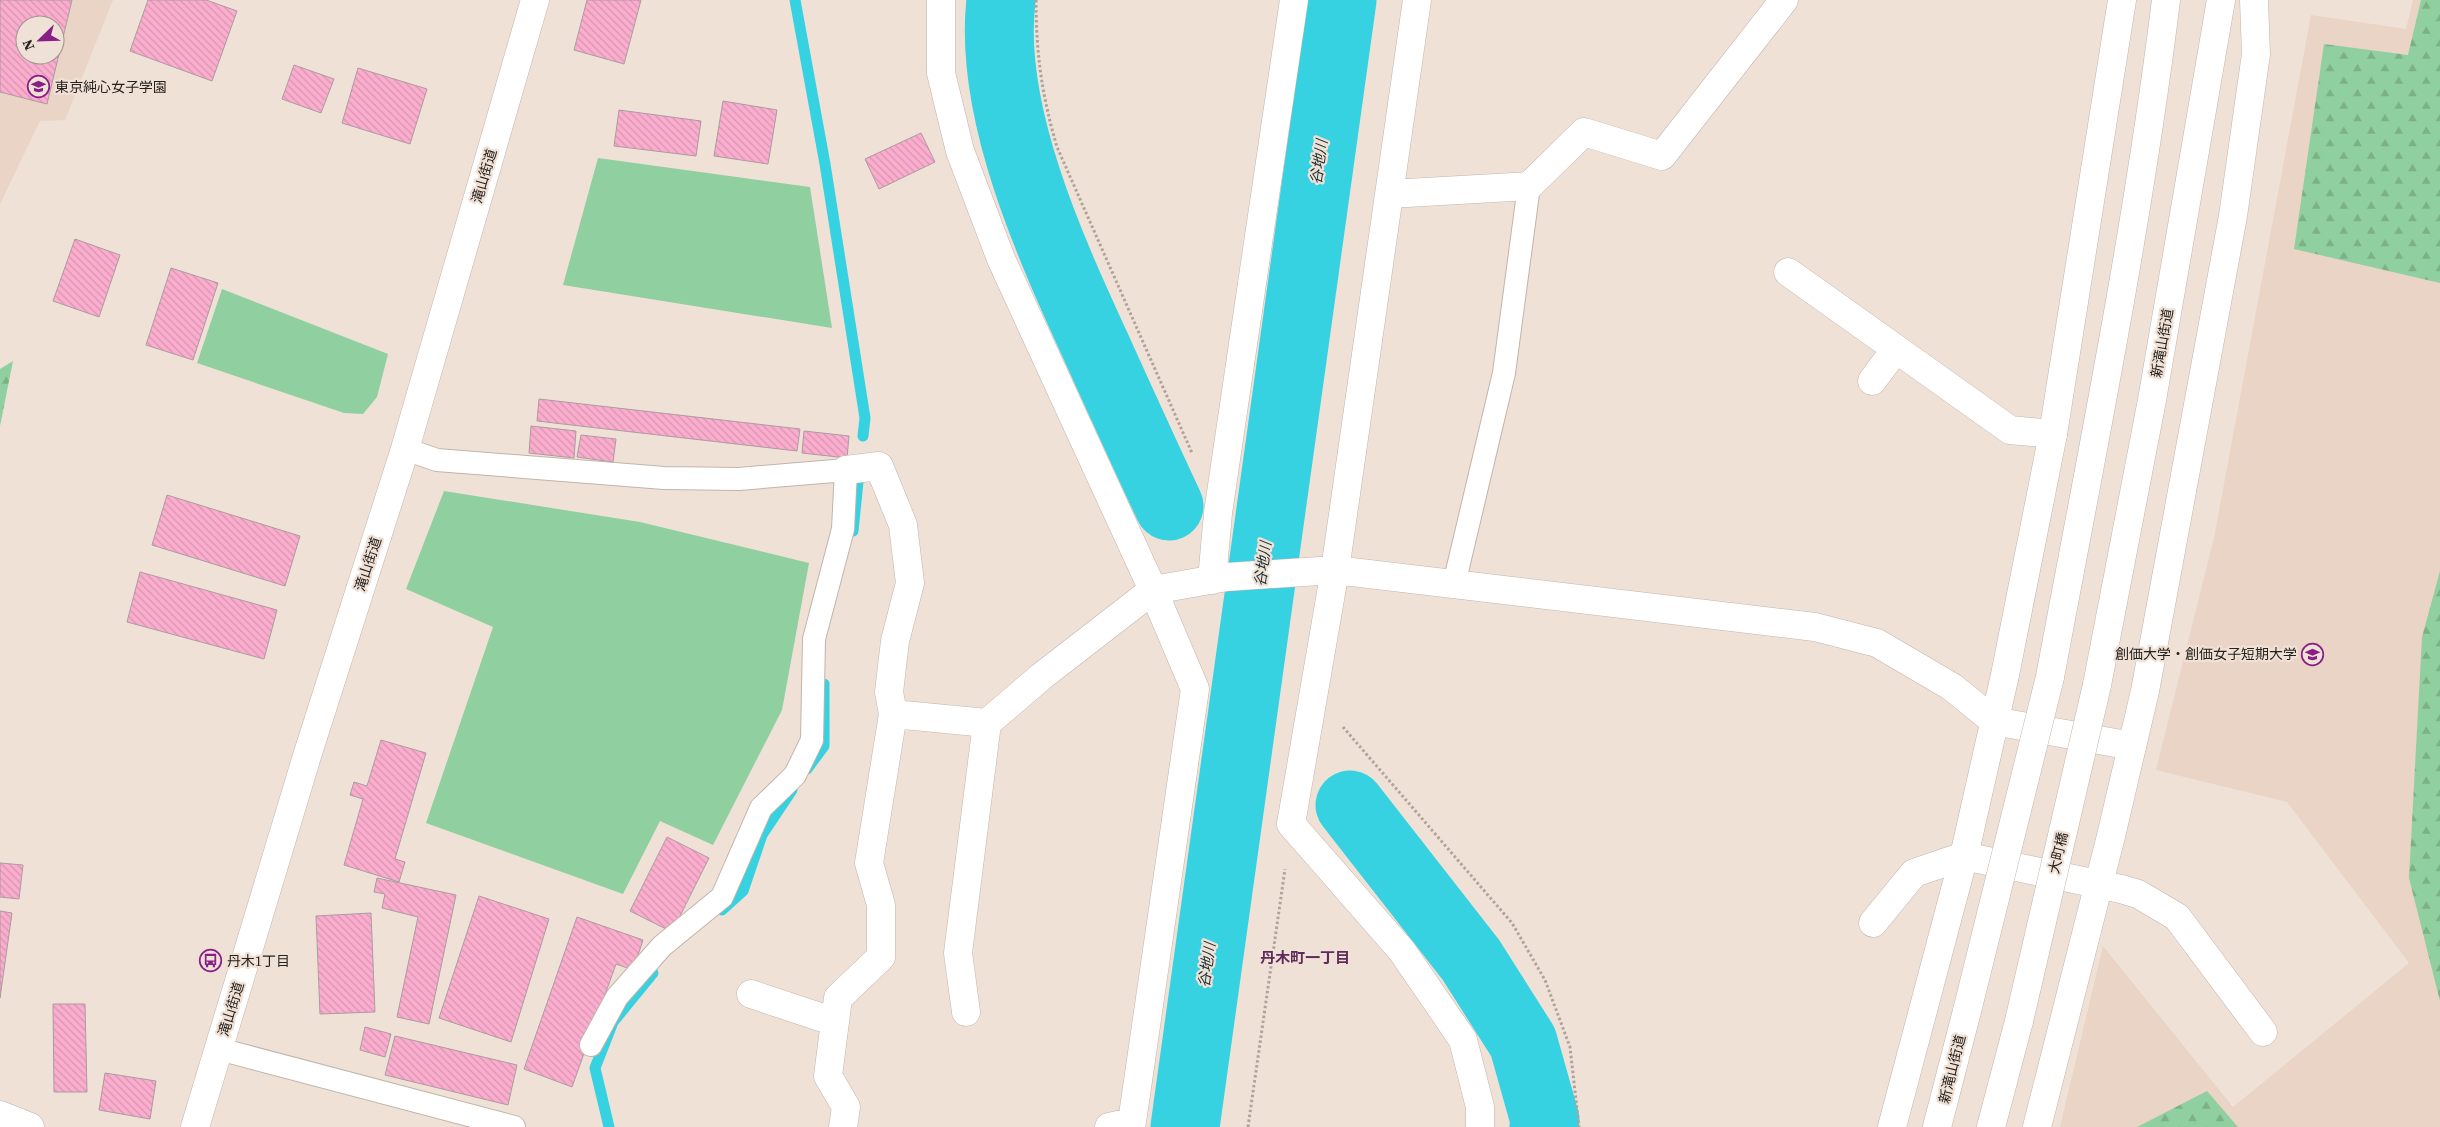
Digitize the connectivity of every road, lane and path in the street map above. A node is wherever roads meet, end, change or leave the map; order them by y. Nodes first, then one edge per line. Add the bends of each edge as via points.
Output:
1 (536, 0) edge
2 (941, 0) edge
3 (1036, 0) edge
4 (1294, 0) edge
5 (1417, 0) edge
6 (1784, 0) edge
7 (2122, 0) edge
8 (2166, 0) edge
9 (2221, 0) edge
10 (2254, 0) edge
11 (1529, 186) junction
12 (1389, 194) junction
13 (1788, 272) dead end
14 (1896, 349) junction
15 (1872, 381) dead end
16 (2053, 434) junction
17 (405, 449) junction
18 (1193, 456) dead end
19 (846, 470) junction
20 (1323, 570) junction
21 (1219, 578) junction
22 (1454, 584) junction
23 (1153, 590) junction
24 (2097, 685) joint
25 (1314, 692) junction
26 (894, 714) junction
27 (1994, 721) junction
28 (987, 723) junction
29 (2132, 746) junction
30 (1291, 824) junction
31 (1964, 856) junction
32 (2099, 883) junction
33 (1873, 923) dead end
34 (751, 994) dead end
35 (966, 1012) dead end
36 (835, 1022) junction
37 (2263, 1032) dead end
38 (591, 1045) dead end
39 (219, 1049) junction
40 (0, 1115) edge
41 (1124, 1125) edge
42 (30, 1127) edge
43 (195, 1127) edge
44 (514, 1127) edge
45 (843, 1127) edge
46 (1248, 1127) edge
47 (1480, 1127) edge
48 (1578, 1127) edge
49 (1892, 1127) edge
50 (1937, 1127) edge
51 (1991, 1127) edge
52 (2037, 1127) edge

1 - 17 main road, 滝山街道
2 - 23 main road via 941,73 960,151 1001,259
3 - 18 path via 1036,38 1044,101 1057,147
4 - 21 main road via 1219,503
5 - 12 main road
6 - 11 main road via 1662,156 1584,132
7 - 16 main road
8 - 50 main road, 新滝山街道, bridge via 2156,83 2106,378 2050,677
9 - 24 main road, 新滝山街道 via 2153,390
10 - 29 main road via 2256,54 2232,216 2145,691
11 - 12 main road
11 - 22 lane via 1504,373
12 - 20 main road
13 - 14 main road
14 - 15 main road
14 - 16 main road via 2010,430
16 - 27 main road
17 - 19 lane via 437,460 664,478 740,479
17 - 39 main road, 滝山街道 via 310,747
19 - 26 main road via 879,466 903,526 910,583 895,641 889,692
19 - 38 lane via 843,528 814,640 812,740 795,775 761,808 722,897 662,946 616,997
20 - 21 main road
20 - 22 main road
20 - 25 main road
21 - 23 main road
22 - 27 main road via 1815,627 1877,643 1952,687
23 - 28 main road
23 - 41 main road via 1195,689
24 - 51 main road, 大町橋, bridge via 2019,1021
25 - 30 main road
25 - 48 path via 1512,923 1545,980 1570,1047
26 - 28 main road
26 - 36 main road via 870,863 881,905 881,958 838,998
27 - 29 main road
27 - 31 main road
28 - 35 main road via 958,954
29 - 32 main road
30 - 46 path
30 - 47 main road via 1402,951 1462,1040 1480,1107
31 - 32 main road
31 - 33 main road via 1914,873
31 - 49 main road
32 - 37 main road via 2138,894 2177,917
32 - 52 main road
34 - 36 main road
36 - 45 main road via 828,1076 846,1107
39 - 43 main road, 滝山街道
39 - 44 lane
40 - 42 main road

